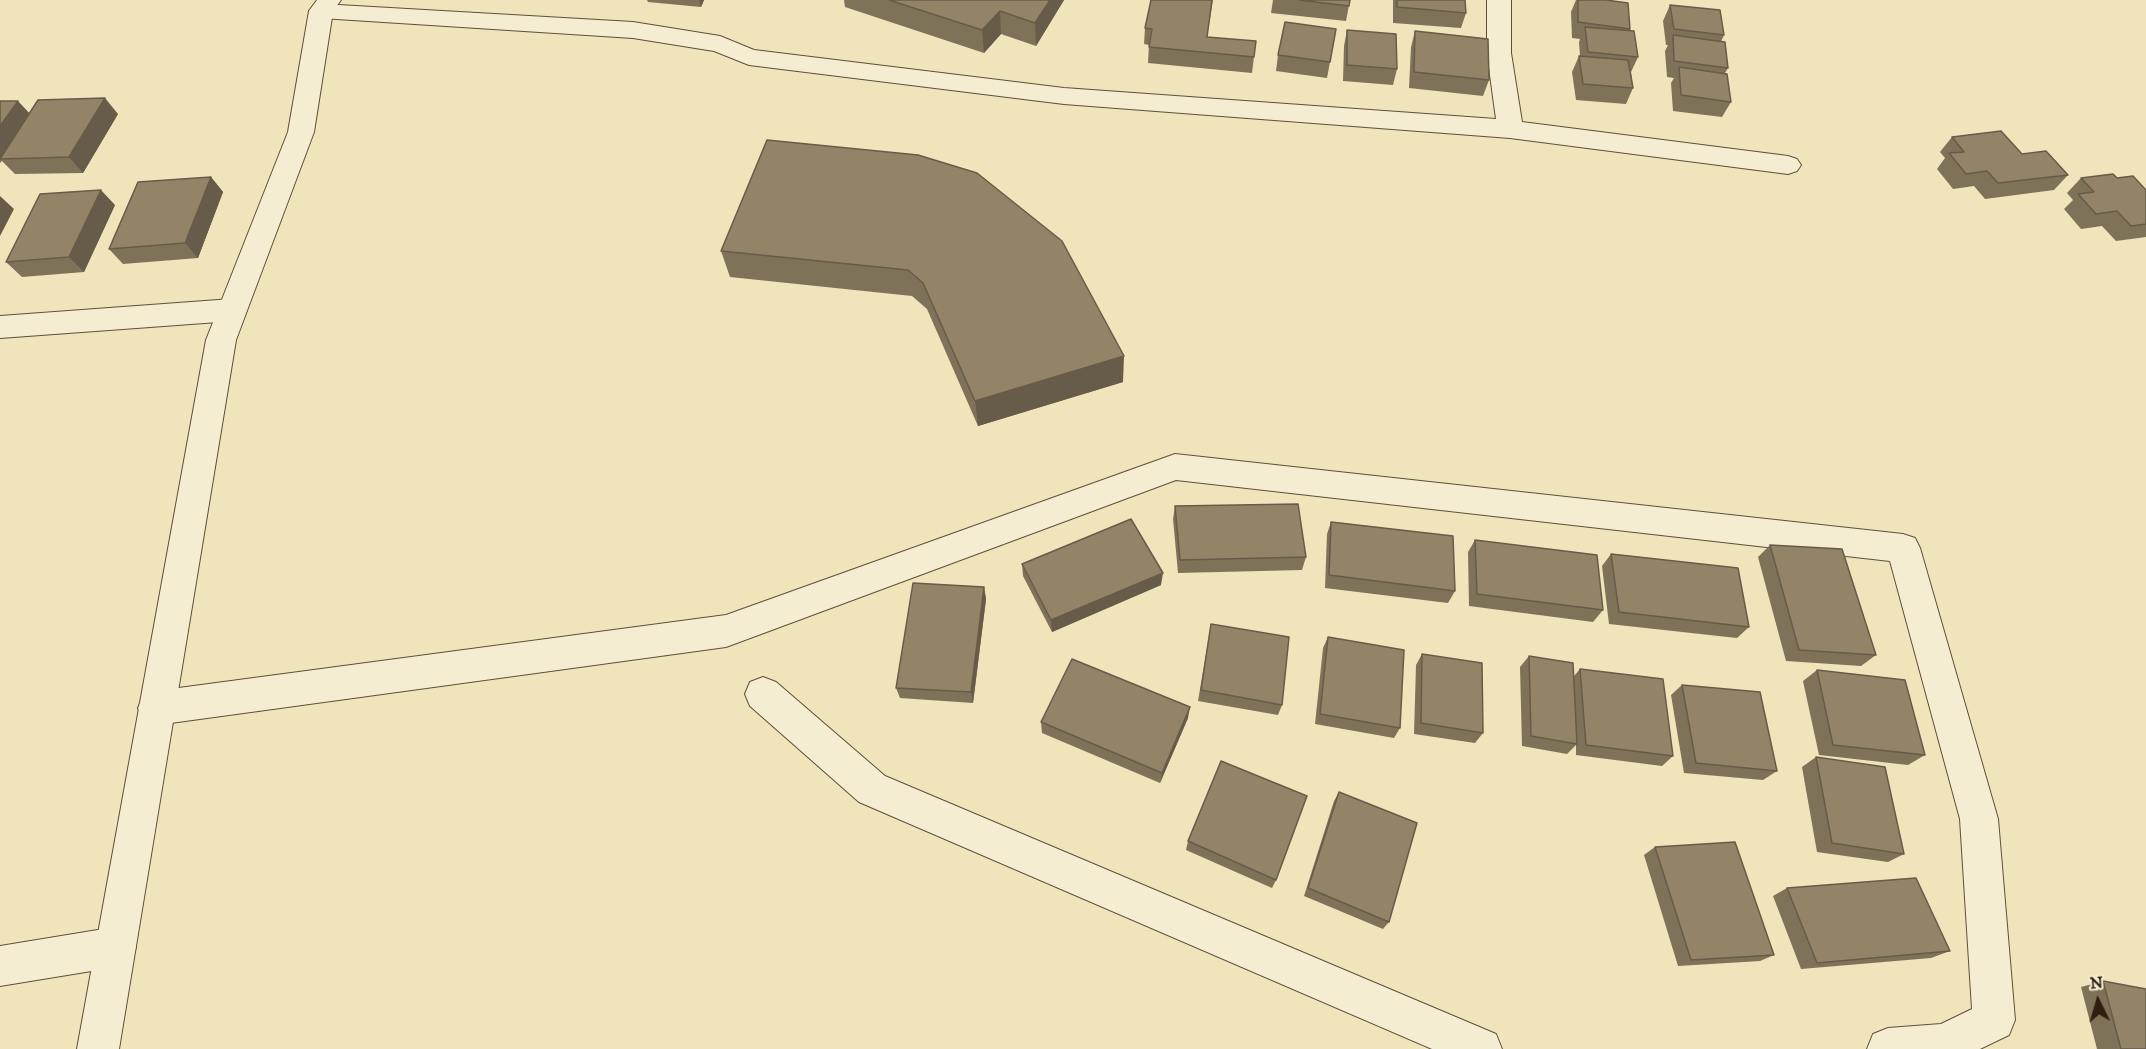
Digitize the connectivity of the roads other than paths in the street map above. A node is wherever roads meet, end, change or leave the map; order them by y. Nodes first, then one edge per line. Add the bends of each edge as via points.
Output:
1 (1499, 0) edge
2 (325, 5) edge
3 (1510, 129) junction
4 (1788, 165) dead end
5 (232, 310) junction
6 (0, 327) edge
7 (763, 694) dead end
8 (156, 708) junction
9 (117, 946) junction
10 (0, 966) edge
11 (98, 1049) edge
12 (1481, 1049) edge
13 (1888, 1049) edge

1 - 3 street via 1498,53
2 - 3 street via 633,30 720,44 749,57 1064,96
2 - 5 street via 301,132
3 - 4 street
5 - 6 street
5 - 8 street via 221,340
7 - 12 street via 872,789
8 - 9 street
8 - 13 street via 726,631 1175,467 1903,548 1979,819 1994,1020 1944,1045
9 - 10 street
9 - 11 street

